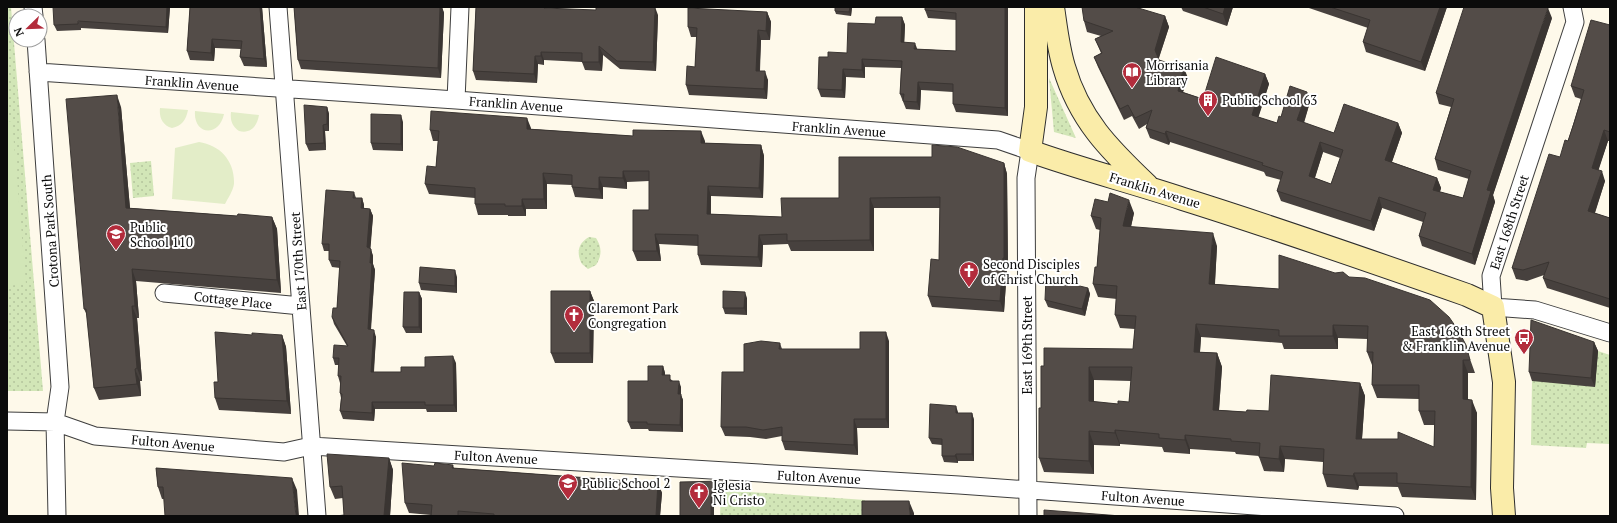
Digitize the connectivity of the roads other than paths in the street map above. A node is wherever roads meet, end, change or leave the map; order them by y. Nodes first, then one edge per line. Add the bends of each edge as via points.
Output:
1 (278, 7) edge
2 (460, 7) edge
3 (1036, 7) edge
4 (1053, 7) edge
5 (1572, 7) edge
6 (36, 48) edge
7 (38, 72) junction
8 (284, 89) junction
9 (456, 100) junction
10 (1030, 151) junction
11 (1151, 188) junction
12 (164, 293) dead end
13 (301, 306) junction
14 (1493, 307) junction
15 (1610, 332) edge
16 (7, 421) edge
17 (55, 422) junction
18 (311, 446) junction
19 (1028, 490) junction
20 (57, 516) edge
21 (317, 516) edge
22 (1028, 516) edge
23 (1395, 516) edge
24 (1504, 516) edge

1 - 8 street, East 170th Street
2 - 9 street
3 - 10 street, East 169th Street via 1036,107
4 - 11 street via 1064,67 1083,113 1104,142
5 - 14 street, East 168th Street via 1575,22 1491,276
6 - 7 street, Crotona Park South
7 - 8 street, Franklin Avenue
7 - 17 street, Crotona Park South via 60,387
8 - 9 street, Franklin Avenue
8 - 13 street, East 170th Street
9 - 10 street, Franklin Avenue via 998,140
10 - 11 street, Franklin Avenue
10 - 19 street, East 169th Street via 1026,178
11 - 14 street, Franklin Avenue via 1467,295
12 - 13 street, Cottage Place
13 - 18 street, East 170th Street
14 - 15 street, Franklin Avenue via 1535,310
14 - 24 street, East 168th Street via 1504,382
16 - 17 street, Fulton Avenue
17 - 18 street, Fulton Avenue via 94,436 284,452
17 - 20 street, Crotona Park South
18 - 19 street, Fulton Avenue
18 - 21 street, East 170th Street
19 - 22 street, East 169th Street
19 - 23 street, Fulton Avenue

